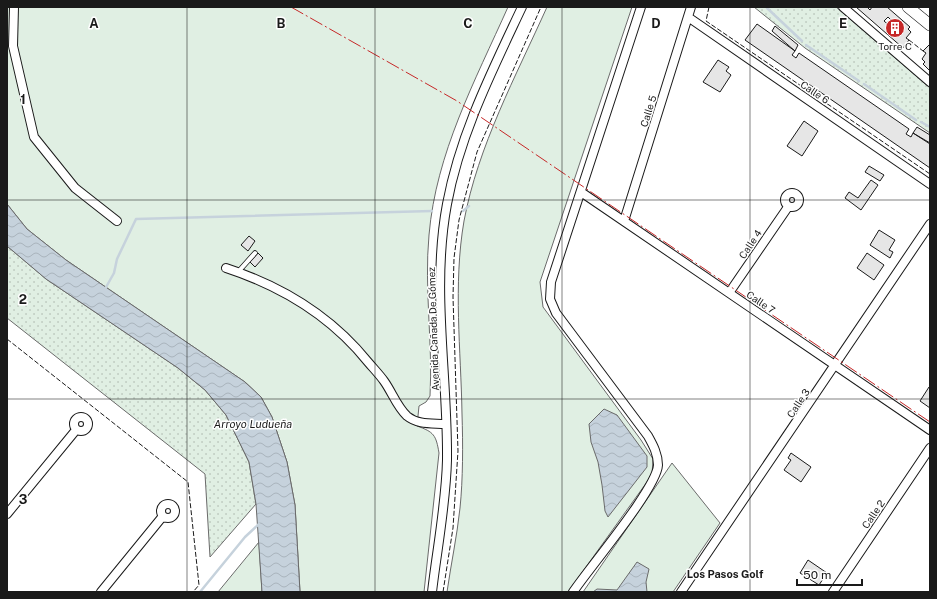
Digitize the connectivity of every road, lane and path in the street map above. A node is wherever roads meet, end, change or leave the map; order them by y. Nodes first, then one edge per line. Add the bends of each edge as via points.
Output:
1 (14, 7) edge
2 (522, 7) edge
3 (641, 7) edge
4 (691, 7) edge
5 (842, 7) edge
6 (908, 7) edge
7 (688, 17) junction
8 (930, 25) edge
9 (930, 82) edge
10 (930, 184) edge
11 (581, 192) junction
12 (788, 207) dead end
13 (117, 221) dead end
14 (624, 221) junction
15 (930, 224) edge
16 (255, 253) dead end
17 (226, 268) dead end
18 (238, 272) junction
19 (729, 293) junction
20 (836, 365) junction
21 (445, 424) junction
22 (76, 430) dead end
23 (930, 430) edge
24 (930, 448) edge
25 (7, 514) edge
26 (163, 516) dead end
27 (102, 592) edge
28 (432, 592) edge
29 (573, 592) edge
30 (681, 592) edge
31 (833, 592) edge

1 - 13 street via 13,46 34,137 75,188
2 - 21 street, Avenida Cañada De Gómez via 468,130 455,168 447,205 440,274
3 - 11 street
4 - 7 street, Calle 5
5 - 9 street
6 - 8 main road
7 - 10 street, Calle 6
7 - 14 street, Calle 5
11 - 14 street, Calle 7
11 - 29 street via 551,282 550,299 556,313 648,436 655,450 658,465 654,479
12 - 19 street, Calle 4
14 - 19 street, Calle 7
15 - 20 street, Calle 3
16 - 18 lane
17 - 18 street
18 - 21 street via 279,289 325,319 366,358 408,417 421,423
19 - 20 street, Calle 7
20 - 23 street, Calle 7
20 - 30 street, Calle 3
21 - 28 street, Avenida Cañada De Gómez via 446,460 441,526
22 - 25 street
24 - 31 street, Calle 2
26 - 27 street

